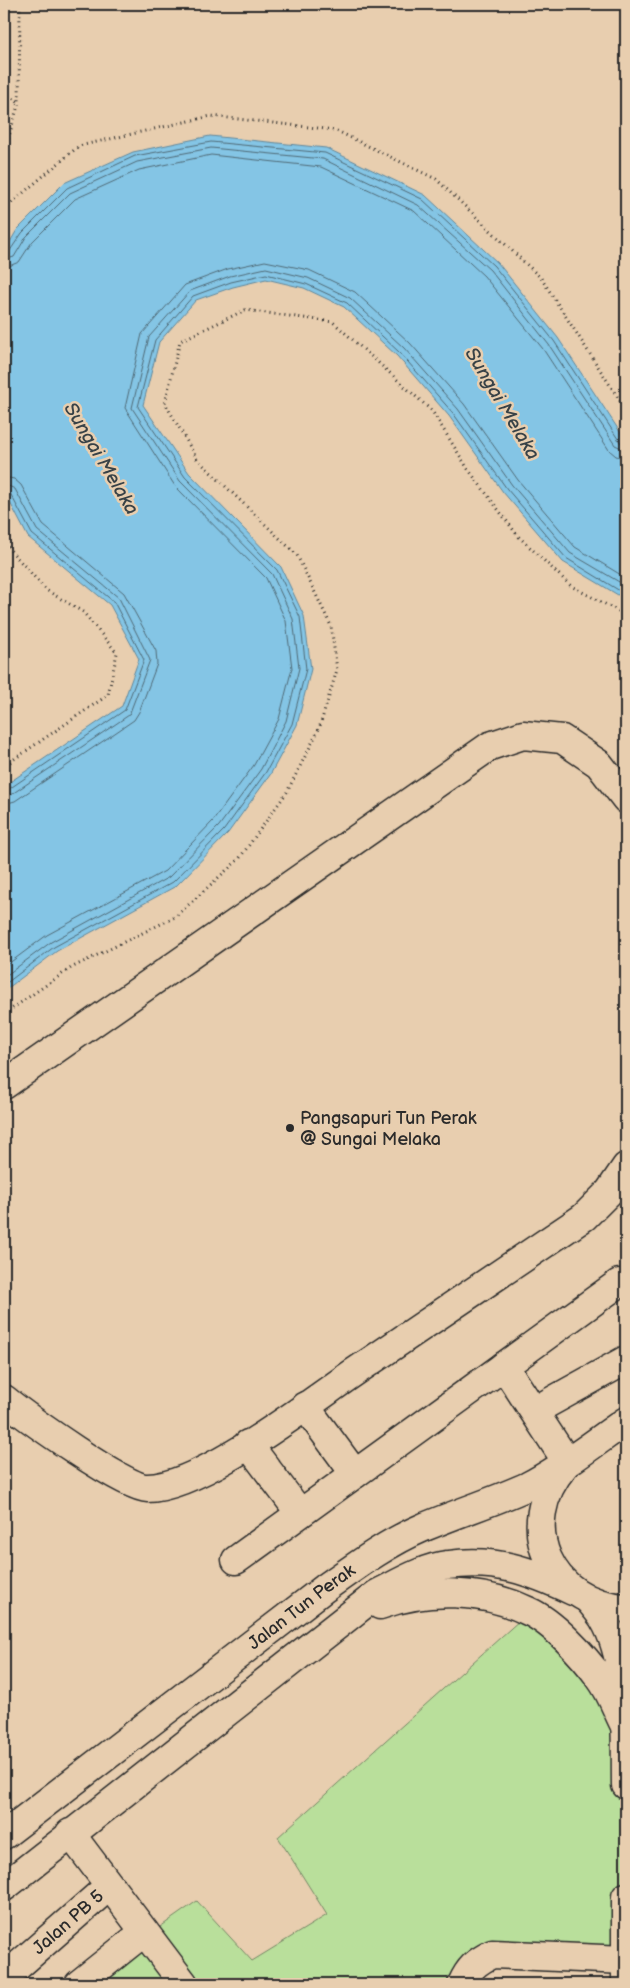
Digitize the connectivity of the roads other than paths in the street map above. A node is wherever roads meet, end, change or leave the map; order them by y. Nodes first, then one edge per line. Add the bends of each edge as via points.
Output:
1 (626, 799) edge
2 (4, 1085) edge
3 (626, 1167) edge
4 (619, 1283) dead end
5 (626, 1360) edge
6 (504, 1366) junction
7 (4, 1400) edge
8 (305, 1406) junction
9 (534, 1411) junction
10 (626, 1421) edge
11 (626, 1441) edge
12 (248, 1444) junction
13 (567, 1462) junction
14 (355, 1474) junction
15 (300, 1514) junction
16 (236, 1560) dead end
17 (581, 1595) junction
18 (626, 1608) edge
19 (344, 1618) junction
20 (625, 1726) junction
21 (626, 1785) edge
22 (70, 1833) junction
23 (4, 1835) edge
24 (109, 1886) junction
25 (4, 1887) edge
26 (626, 1897) edge
27 (144, 1932) junction
28 (625, 1972) edge
29 (4, 1978) edge
30 (79, 1984) edge
31 (184, 1984) edge
32 (462, 1984) edge

1 - 2 main road via 599,764 562,739 523,735 490,746
3 - 8 main road via 609,1192 584,1217
4 - 6 main road
5 - 9 main road
6 - 9 main road
6 - 14 main road
7 - 12 main road via 100,1465 145,1488 171,1486
8 - 12 main road
8 - 14 main road
9 - 13 main road
10 - 13 main road, Jalan Tun Perak
11 - 13 main road via 610,1441 587,1449
12 - 15 main road
13 - 17 main road via 552,1480 541,1507 540,1529 545,1554 559,1577
13 - 23 main road, Jalan Tun Perak via 529,1485 421,1528 374,1553
14 - 15 main road
15 - 16 main road
17 - 18 main road, Jalan Tun Perak via 606,1606
17 - 19 main road, Jalan Tun Perak via 536,1573 501,1564 447,1564 377,1594
17 - 20 main road via 604,1619 616,1645 622,1676
19 - 20 main road via 401,1597 438,1593 486,1596 530,1611 569,1641 602,1680
19 - 22 main road, Jalan Tun Perak
20 - 21 main road
22 - 24 main road
22 - 25 main road, Jalan Tun Perak
24 - 27 main road
24 - 29 main road, Jalan PB 5
26 - 28 main road
27 - 30 main road
27 - 31 main road
28 - 32 main road via 492,1954 468,1970

